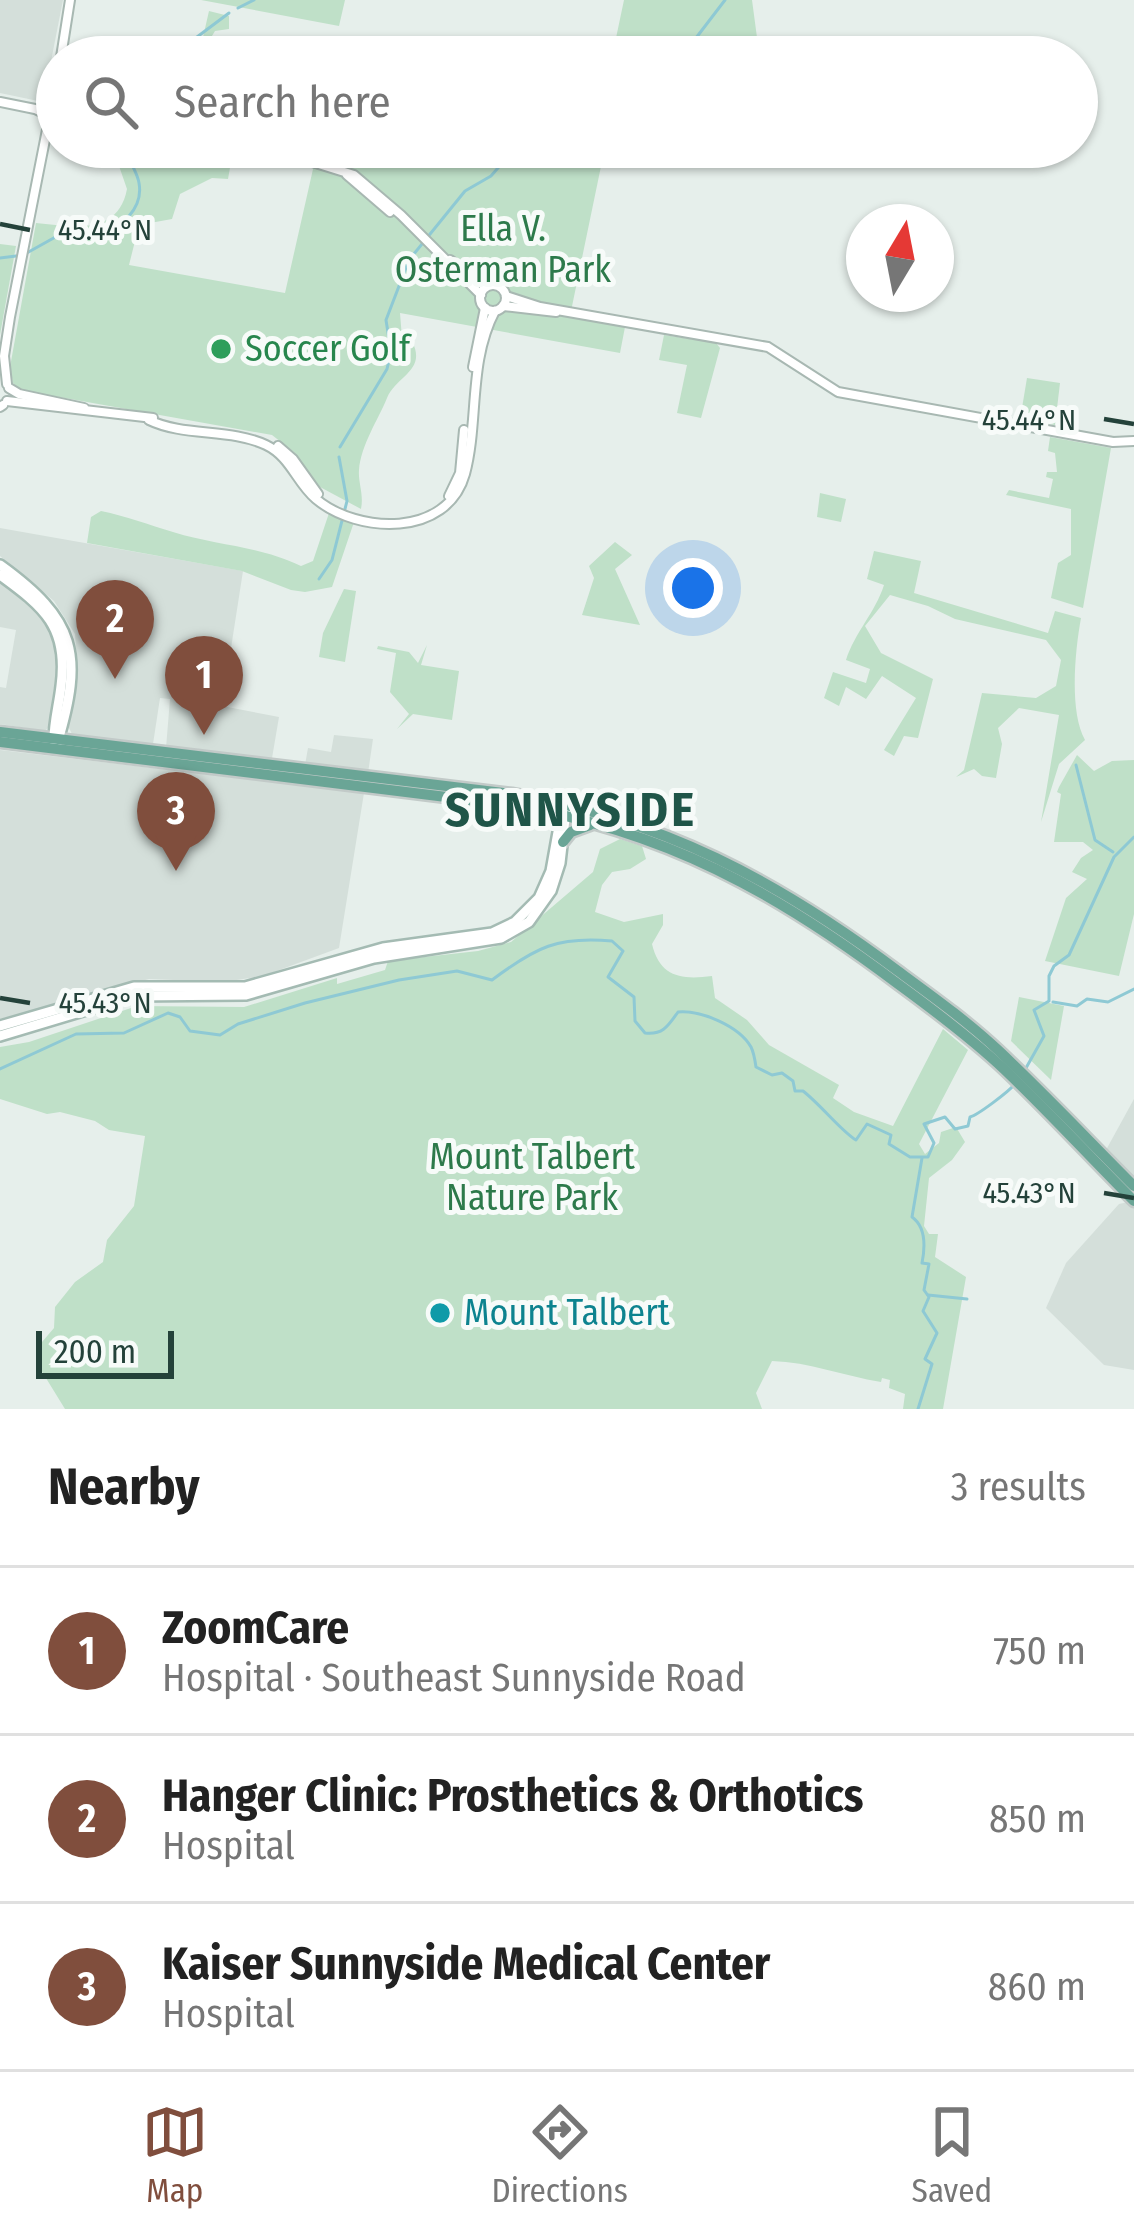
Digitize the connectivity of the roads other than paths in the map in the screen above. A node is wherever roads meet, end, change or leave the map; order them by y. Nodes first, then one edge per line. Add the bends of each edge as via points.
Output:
1 (70, 0) edge
2 (64, 36) edge
3 (0, 102) edge
4 (36, 113) edge
5 (42, 168) edge
6 (329, 168) edge
7 (445, 259) junction
8 (488, 286) junction
9 (481, 295) junction
10 (497, 305) junction
11 (2, 358) edge
12 (5, 384) edge
13 (3, 405) edge
14 (86, 409) junction
15 (1134, 441) edge
16 (0, 565) edge
17 (0, 575) edge
18 (0, 732) edge
19 (0, 742) edge
20 (56, 743) junction
21 (241, 764) junction
22 (222, 769) junction
23 (299, 770) junction
24 (279, 776) junction
25 (468, 787) junction
26 (444, 795) junction
27 (564, 810) junction
28 (594, 824) junction
29 (563, 842) junction
30 (482, 939) junction
31 (165, 989) junction
32 (98, 997) junction
33 (58, 1020) junction
34 (0, 1026) edge
35 (0, 1036) edge
36 (1006, 1065) junction
37 (1027, 1085) junction
38 (1134, 1186) edge
39 (1134, 1201) edge

1 - 2 street
3 - 4 street
5 - 11 street
6 - 7 street via 363,181
7 - 8 street
7 - 9 street
8 - 9 street
8 - 10 street via 501,288
9 - 10 street
10 - 14 street via 471,379 460,473 446,502 402,525 313,496 270,446
10 - 15 street via 773,349 838,392
11 - 12 street
12 - 13 street
12 - 14 street
13 - 14 street
16 - 20 main road via 51,608 68,638
17 - 20 main road via 44,611 61,640
18 - 20 main road
19 - 20 main road
20 - 21 main road
20 - 22 main road
21 - 22 main road
21 - 23 main road
22 - 24 main road
23 - 24 main road
23 - 25 main road
24 - 26 main road
25 - 26 main road
25 - 27 main road
26 - 27 main road
27 - 28 main road
27 - 29 main road
27 - 30 main road via 539,898
27 - 36 main road via 659,832 774,885 897,970
28 - 29 main road
28 - 36 main road via 711,865 796,910
29 - 30 main road via 553,886 533,917 508,936
30 - 31 main road via 383,948 251,986
31 - 32 main road
31 - 33 main road
32 - 33 main road
32 - 34 main road
33 - 35 main road
36 - 37 main road
37 - 38 main road
37 - 39 main road

